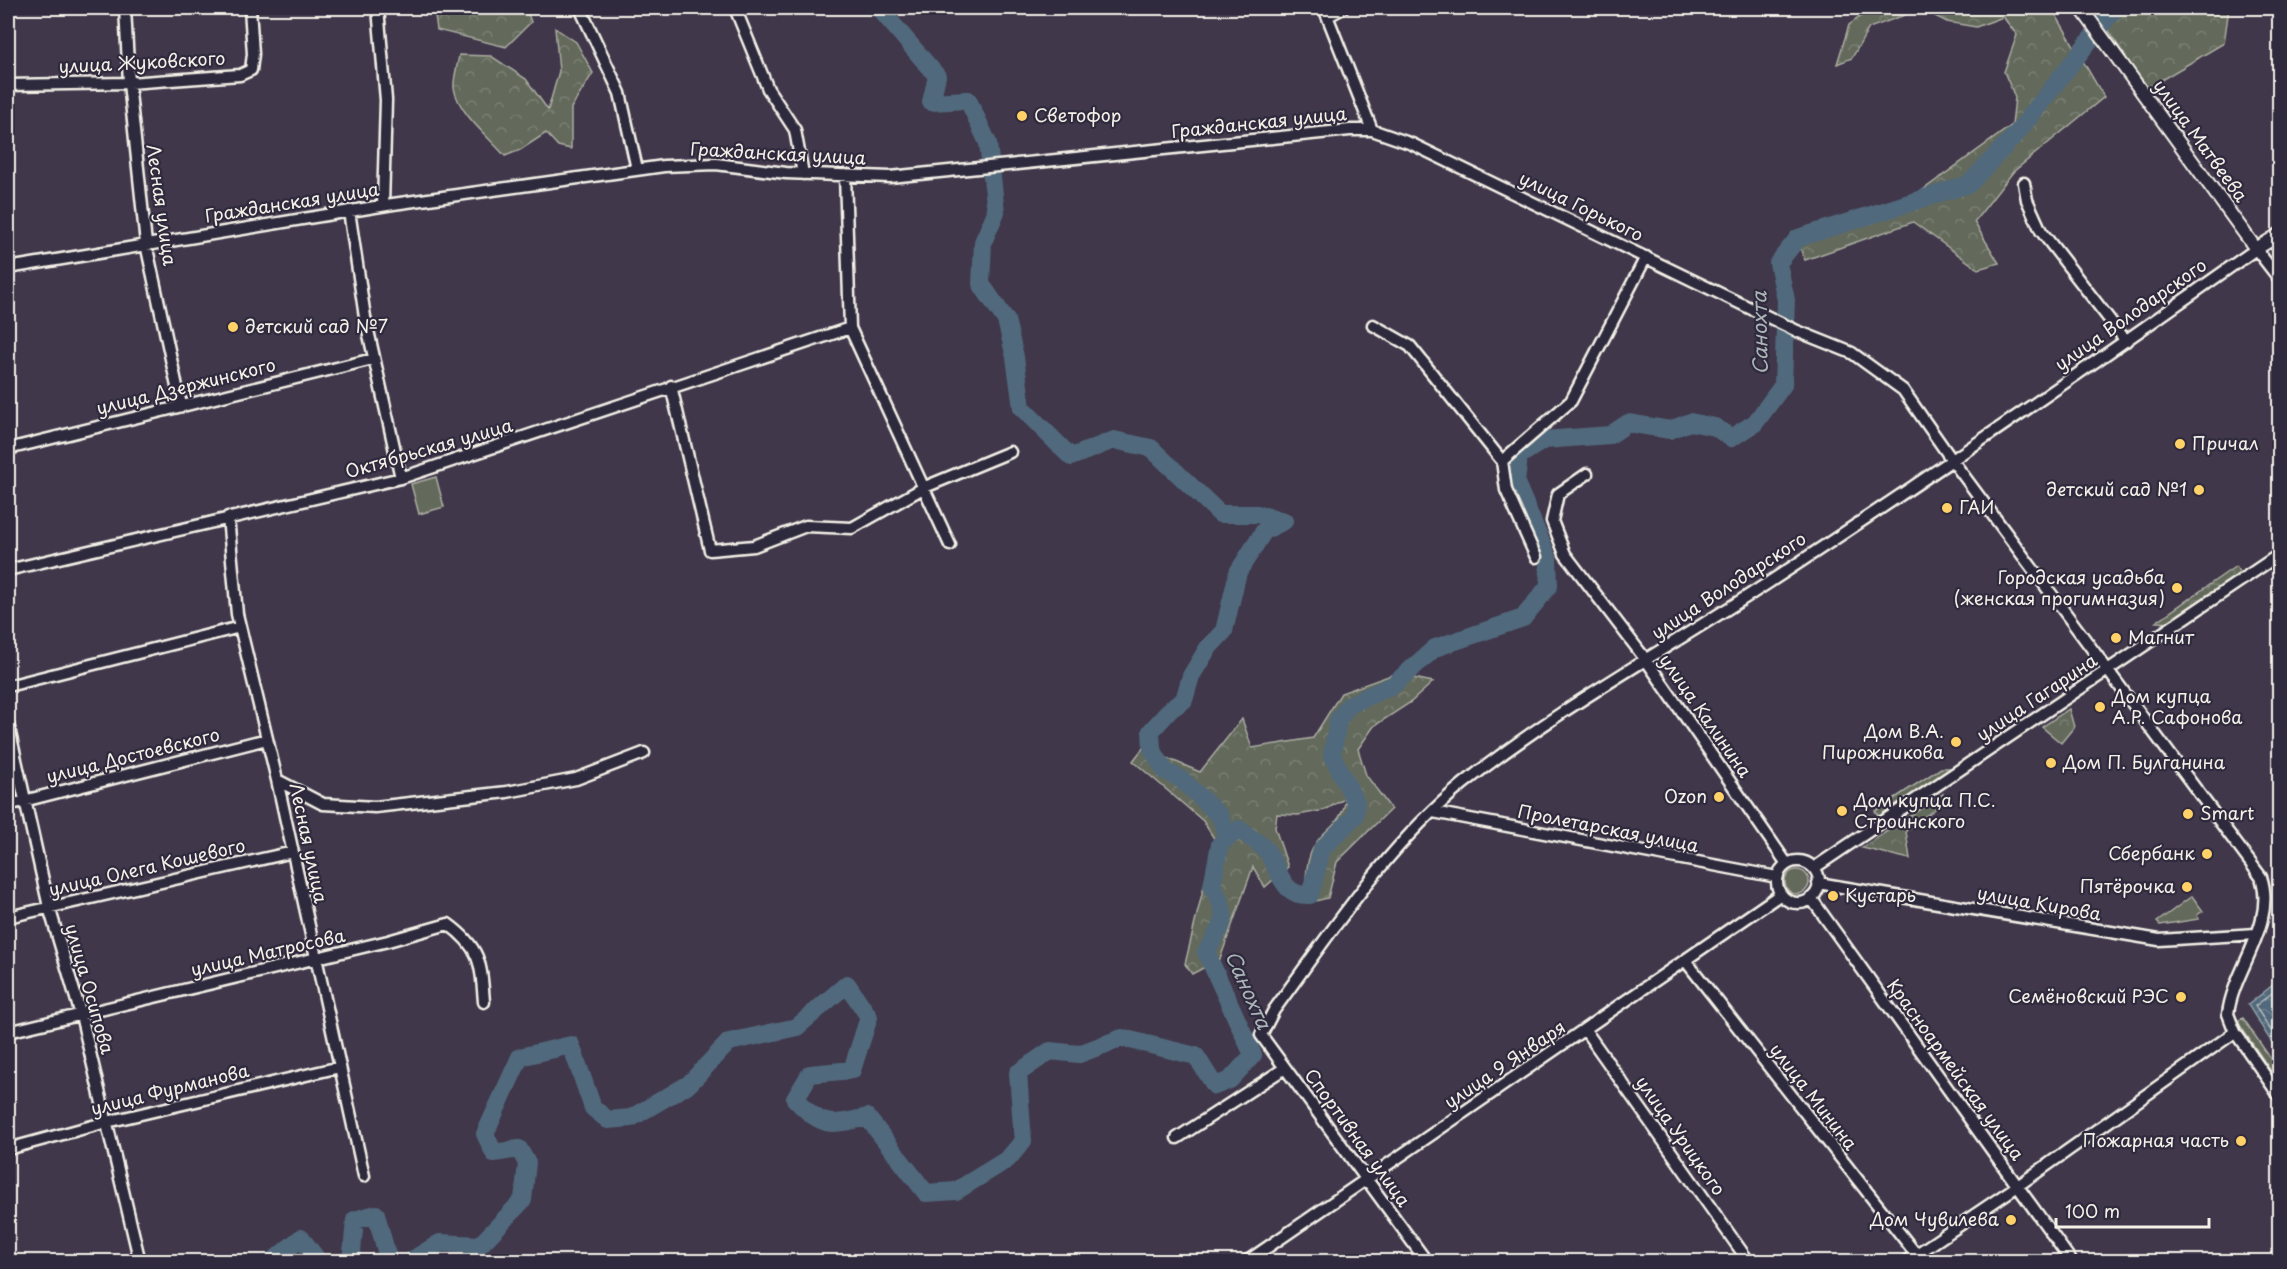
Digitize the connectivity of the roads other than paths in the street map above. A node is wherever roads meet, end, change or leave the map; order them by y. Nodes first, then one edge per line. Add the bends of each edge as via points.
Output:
1 (125, 8) edge
2 (250, 8) edge
3 (378, 8) edge
4 (580, 8) edge
5 (735, 8) edge
6 (1343, 8) edge
7 (1326, 12) edge
8 (2084, 13) edge
9 (129, 82) junction
10 (8, 85) edge
11 (1372, 130) junction
12 (638, 169) junction
13 (803, 174) junction
14 (845, 175) junction
15 (2024, 183) dead end
16 (383, 205) junction
17 (349, 211) junction
18 (2280, 234) edge
19 (146, 244) junction
20 (2256, 249) junction
21 (1646, 257) junction
22 (8, 268) edge
23 (2280, 280) edge
24 (1374, 325) dead end
25 (850, 328) junction
26 (2126, 341) junction
27 (373, 359) junction
28 (671, 386) junction
29 (182, 405) junction
30 (8, 449) edge
31 (1010, 452) dead end
32 (1952, 460) junction
33 (1502, 461) junction
34 (1587, 474) dead end
35 (401, 478) junction
36 (925, 487) junction
37 (228, 517) junction
38 (950, 544) dead end
39 (2280, 554) edge
40 (1536, 557) dead end
41 (8, 570) edge
42 (240, 627) junction
43 (1646, 660) junction
44 (2108, 670) junction
45 (8, 686) edge
46 (8, 724) edge
47 (267, 739) junction
48 (644, 753) dead end
49 (277, 780) junction
50 (24, 801) junction
51 (8, 804) edge
52 (1433, 812) junction
53 (293, 852) junction
54 (1787, 864) junction
55 (1814, 868) junction
56 (1777, 877) junction
57 (1818, 883) junction
58 (1781, 894) junction
59 (1811, 898) junction
60 (49, 907) junction
61 (8, 917) edge
62 (2257, 930) junction
63 (317, 958) junction
64 (1685, 960) junction
65 (484, 1002) dead end
66 (81, 1015) junction
67 (1585, 1030) junction
68 (8, 1032) edge
69 (2235, 1032) junction
70 (1261, 1035) joint
71 (340, 1067) junction
72 (1285, 1068) junction
73 (2280, 1097) edge
74 (107, 1122) junction
75 (1177, 1138) dead end
76 (8, 1149) edge
77 (364, 1176) dead end
78 (1366, 1178) junction
79 (2019, 1185) junction
80 (1916, 1254) junction
81 (140, 1262) edge
82 (1246, 1262) edge
83 (1427, 1262) edge
84 (1749, 1262) edge
85 (1905, 1262) edge
86 (2072, 1262) edge

1 - 9 street, Лесная улица
2 - 9 street, улица Жуковского via 251,70 240,75
3 - 16 street via 386,100
4 - 12 street via 620,93
5 - 13 street via 768,89 795,130
6 - 7 street
7 - 11 street
8 - 20 main road, улица Матвеева
9 - 10 street, улица Жуковского
9 - 19 street, Лесная улица
11 - 14 street, Гражданская улица via 890,177
11 - 21 street, улица Горького via 1412,144
12 - 13 street, Гражданская улица via 716,164
12 - 16 street, Гражданская улица
13 - 14 street, Гражданская улица
14 - 25 street
15 - 26 street via 2026,200 2041,231
16 - 17 street, Гражданская улица
17 - 19 street, Гражданская улица
17 - 27 street
18 - 20 main road, улица Володарского
19 - 22 street, Гражданская улица
19 - 29 street, Лесная улица
20 - 23 street, улица Матвеева
20 - 26 street, улица Володарского
21 - 32 street, улица Горького via 1852,354 1903,390
21 - 33 street via 1571,401
24 - 33 street via 1410,346
25 - 28 street, Октябрьская улица
25 - 36 street
26 - 32 street, улица Володарского
27 - 29 street, улица Дзержинского
27 - 35 street
28 - 35 street, Октябрьская улица via 475,456
28 - 36 street via 710,550 754,546 806,526 852,528
29 - 30 street, улица Дзержинского
31 - 36 street
32 - 43 street, улица Володарского
32 - 44 street, улица Горького
33 - 40 street via 1506,490
34 - 43 street, улица Калинина via 1558,494 1552,521 1565,554
35 - 37 street, Октябрьская улица
36 - 38 street
37 - 41 street, Октябрьская улица
37 - 42 street, Лесная улица
39 - 44 street, улица Гагарина
42 - 45 street
42 - 47 street, Лесная улица
43 - 52 street, улица Володарского via 1462,784
43 - 54 street, улица Калинина
44 - 55 street, улица Гагарина
44 - 62 street, улица Горького via 2261,877 2264,904
46 - 50 street, улица Осипова
47 - 49 street, Лесная улица
47 - 50 street, улица Достоевского
48 - 49 street via 576,779 507,792 375,807 323,804
49 - 53 street, Лесная улица
50 - 51 street, улица Достоевского
50 - 60 street, улица Осипова
52 - 56 street, Пролетарская улица
52 - 70 street, улица Володарского via 1377,870 1274,1010
53 - 60 street, улица Олега Кошевого
53 - 63 street, Лесная улица
54 - 55 street via 1798,861
54 - 56 street
55 - 57 street
56 - 58 street
57 - 59 street
57 - 62 street, улица Кирова via 2159,940
58 - 59 street via 1792,902
58 - 64 street, улица 9 Января
59 - 79 street, Красноармейская улица
60 - 61 street, улица Олега Кошевого
60 - 66 street, улица Осипова
62 - 69 street, улица Горького via 2229,1009
63 - 65 street, улица Матросова via 448,924 463,935 481,962
63 - 66 street, улица Матросова
63 - 71 street, Лесная улица
64 - 67 street, улица 9 Января
64 - 80 street, улица Минина
66 - 68 street, улица Матросова
66 - 74 street, улица Осипова
67 - 78 street, улица 9 Января
67 - 84 street, улица Урицкого
69 - 73 street
69 - 79 street
70 - 72 street, Спортивная улица
71 - 74 street, улица Фурманова
71 - 77 street, Лесная улица
72 - 75 street
72 - 78 street, Спортивная улица
74 - 76 street, улица Фурманова
74 - 81 street, улица Осипова
78 - 82 street, улица 9 Января
78 - 83 street, Спортивная улица
79 - 80 street
79 - 86 street, Красноармейская улица
80 - 85 street

